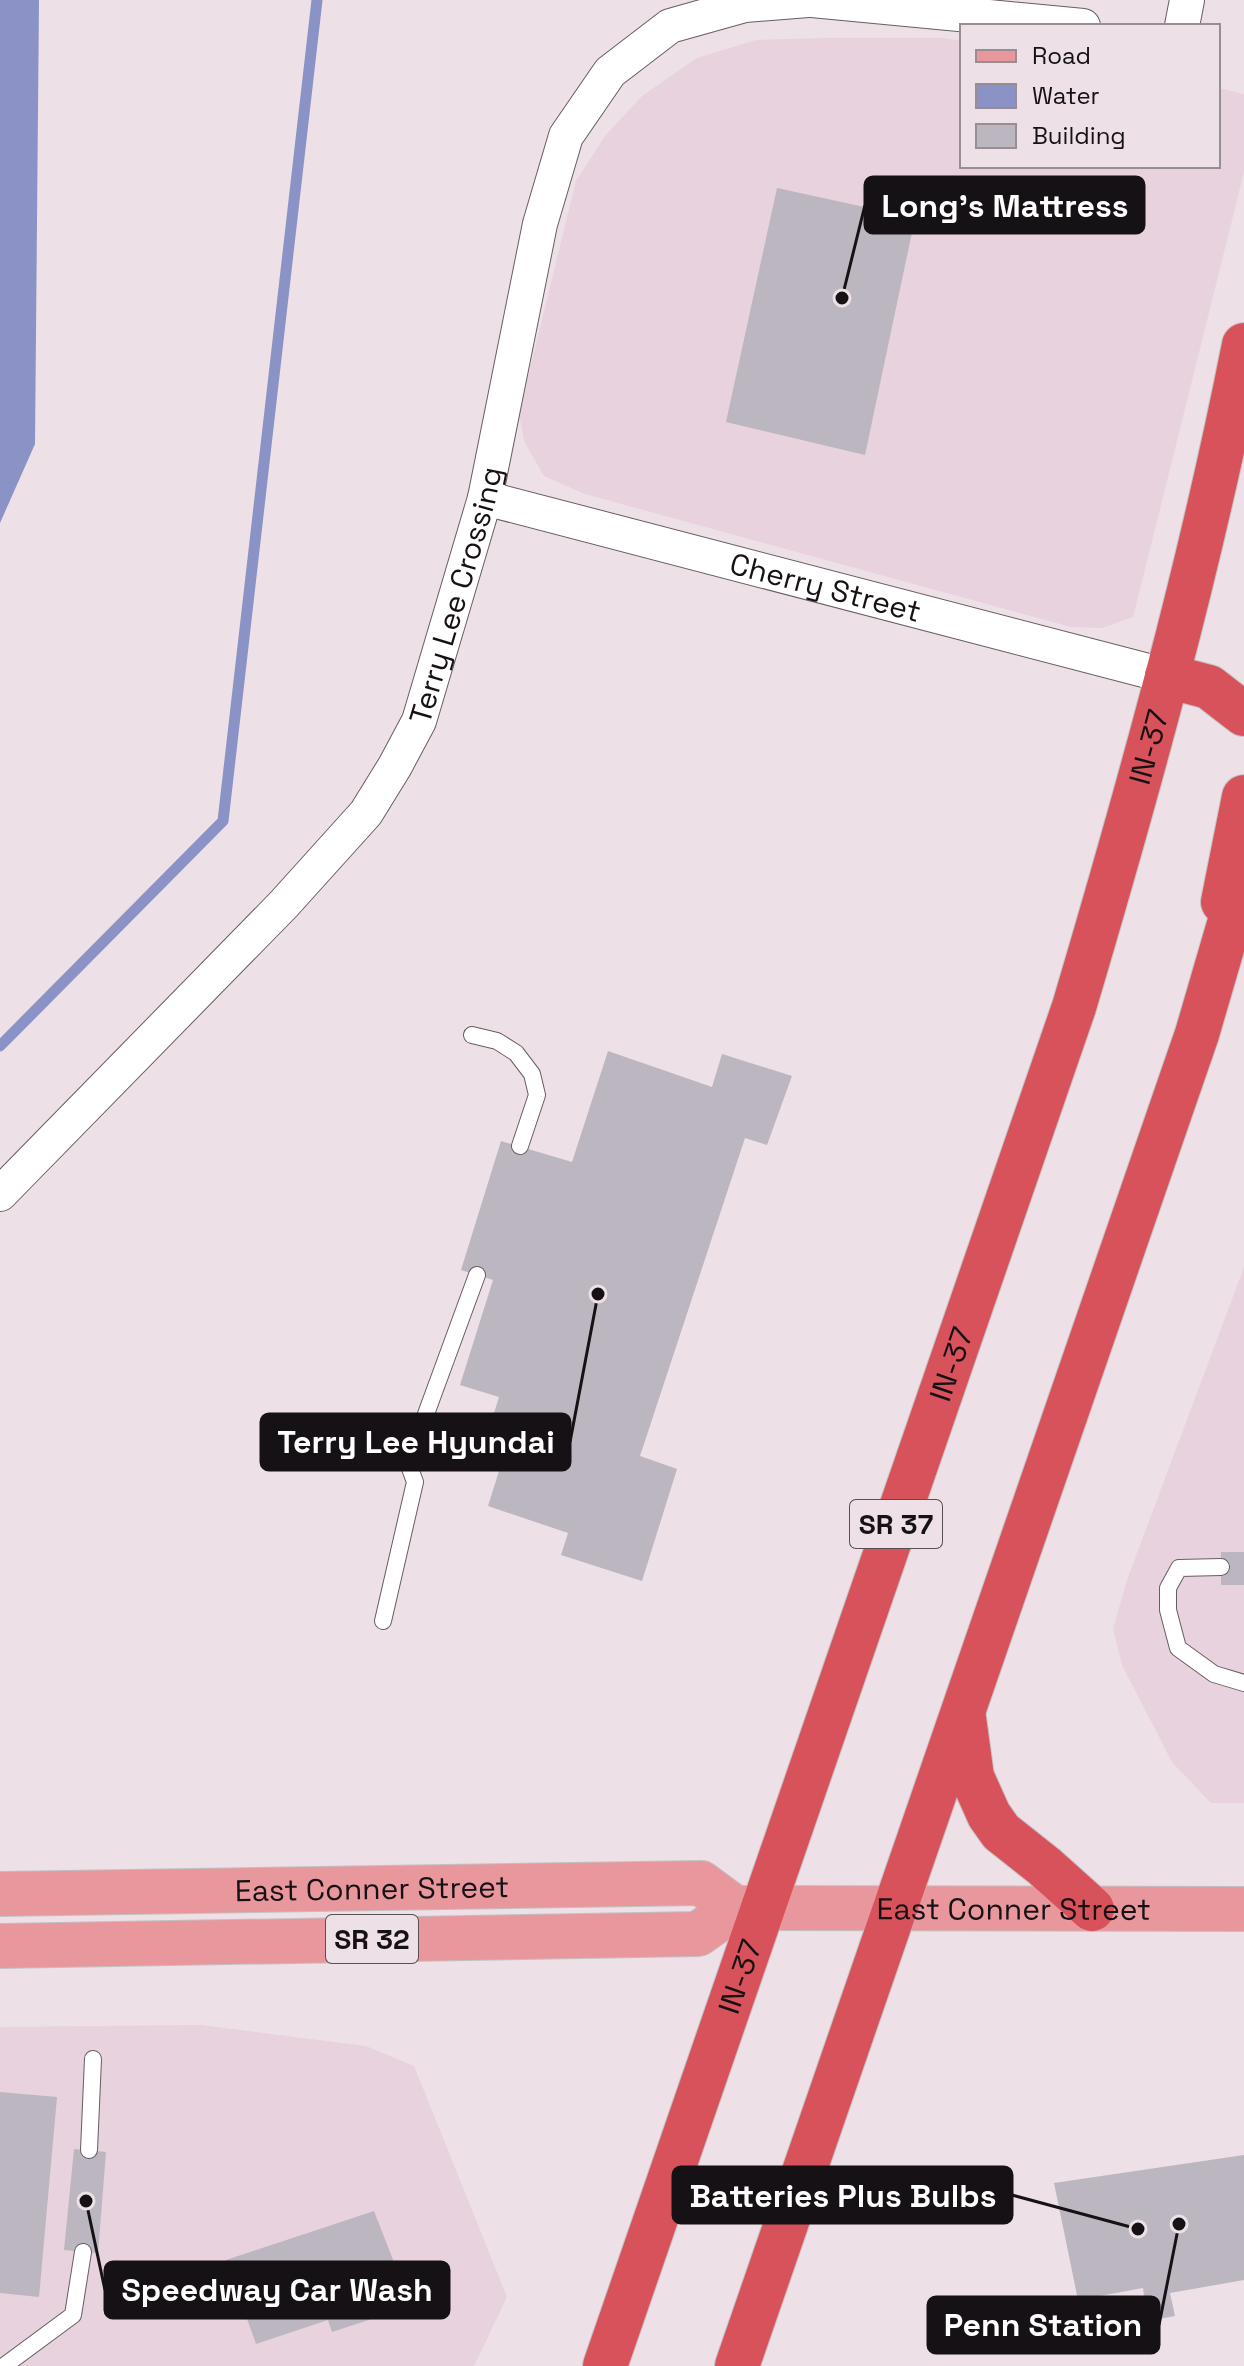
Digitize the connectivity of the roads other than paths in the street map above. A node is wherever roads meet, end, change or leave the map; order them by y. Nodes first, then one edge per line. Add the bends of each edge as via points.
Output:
1 (810, 0) edge
2 (1187, 0) edge
3 (1062, 24) edge
4 (1182, 24) edge
5 (1244, 345) edge
6 (485, 498) junction
7 (1167, 676) junction
8 (1244, 714) edge
9 (1244, 797) edge
10 (1244, 873) edge
11 (1197, 1034) junction
12 (472, 1035) dead end
13 (520, 1146) dead end
14 (0, 1194) edge
15 (477, 1275) dead end
16 (1221, 1567) dead end
17 (383, 1621) dead end
18 (1244, 1683) edge
19 (963, 1713) junction
20 (0, 1894) edge
21 (749, 1908) junction
22 (895, 1909) junction
23 (1092, 1909) junction
24 (1244, 1909) edge
25 (0, 1946) edge
26 (93, 2059) dead end
27 (89, 2150) dead end
28 (83, 2252) dead end
29 (4, 2366) edge
30 (605, 2366) edge
31 (737, 2366) edge

1 - 3 street, Terry Lee Crossing
1 - 6 street, Terry Lee Crossing via 745,5 670,26 610,72 566,136 540,224
2 - 4 street
5 - 7 highway, IN-37 / SR 37
6 - 7 street, Cherry Street
6 - 14 street, Terry Lee Crossing via 419,721 366,813
7 - 8 highway via 1209,687
7 - 21 highway, IN-37 / SR 37 via 1074,1007
9 - 11 highway
10 - 11 highway
11 - 19 highway
12 - 13 lane via 516,1053 532,1074 537,1095
15 - 17 lane via 408,1463 415,1482
16 - 18 lane via 1179,1568 1168,1588 1168,1610 1178,1648 1214,1674
19 - 22 highway
19 - 23 highway via 972,1777 989,1815 1001,1832
20 - 21 main road, East Conner Street / SR 32 via 701,1883
21 - 22 main road, East Conner Street
21 - 25 main road, East Conner Street / SR 32 via 698,1934
21 - 30 highway, IN-37 / SR 37
22 - 23 main road, East Conner Street
22 - 31 highway
23 - 24 main road, East Conner Street
26 - 27 lane
28 - 29 lane via 73,2315

